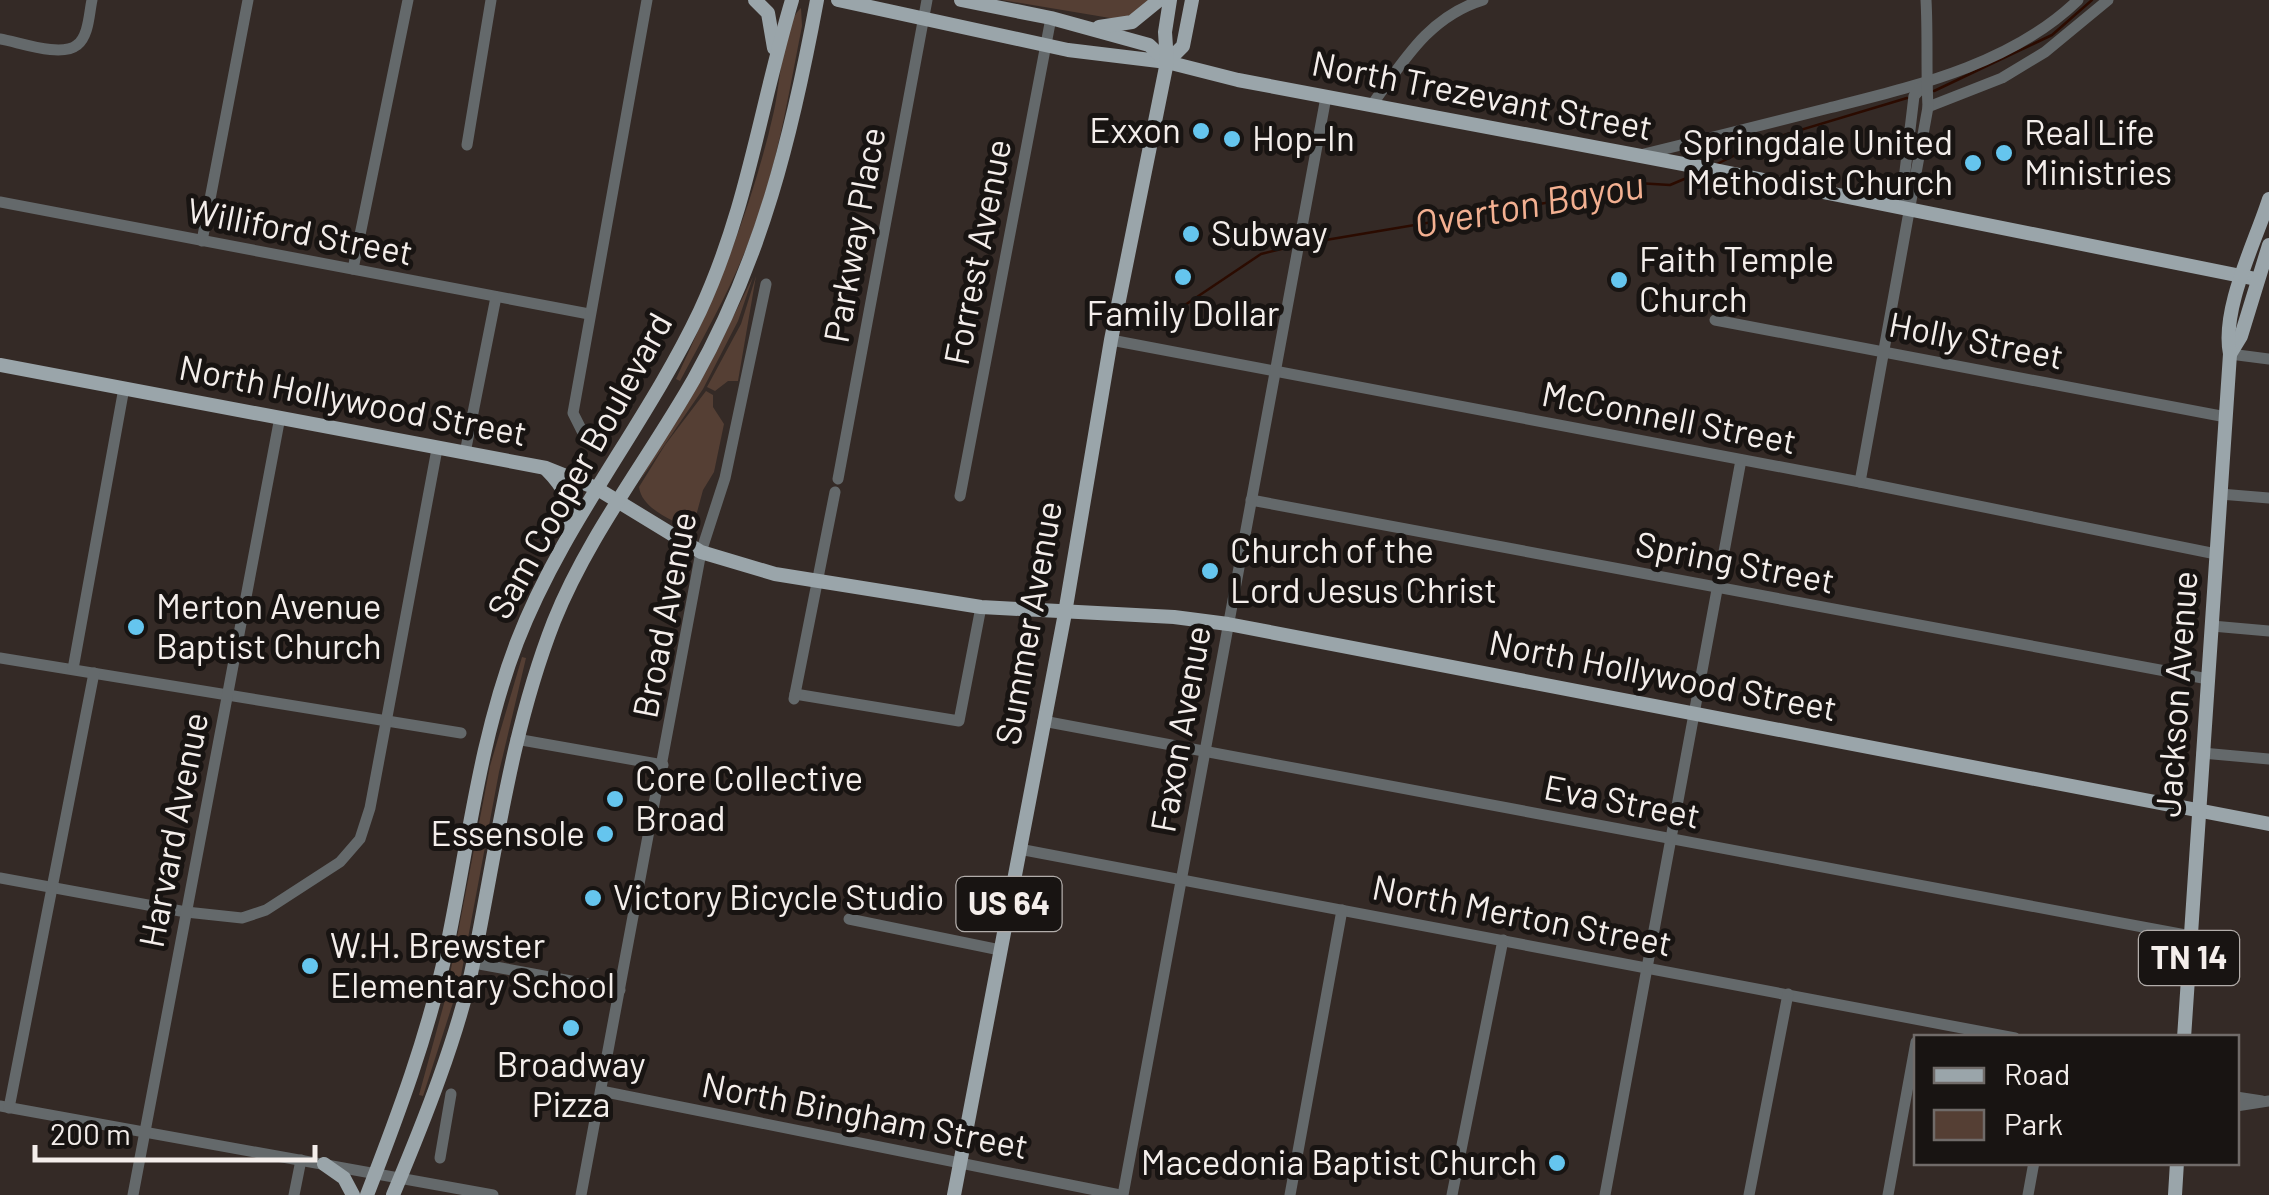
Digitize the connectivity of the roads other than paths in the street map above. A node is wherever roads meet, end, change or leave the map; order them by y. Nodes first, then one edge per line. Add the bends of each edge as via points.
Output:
1 (92, 0) edge
2 (248, 0) edge
3 (408, 0) edge
4 (491, 0) edge
5 (647, 0) edge
6 (755, 0) edge
7 (792, 0) edge
8 (817, 0) edge
9 (838, 0) edge
10 (927, 0) edge
11 (961, 0) edge
12 (1160, 0) edge
13 (1170, 0) edge
14 (1192, 0) edge
15 (1482, 0) edge
16 (1926, 0) edge
17 (2078, 0) edge
18 (2108, 0) edge
19 (924, 16) junction
20 (1051, 18) junction
21 (1089, 28) junction
22 (0, 38) edge
23 (1045, 44) junction
24 (1167, 62) junction
25 (774, 70) junction
26 (1923, 94) junction
27 (1326, 97) junction
28 (1371, 106) junction
29 (466, 144) dead end
30 (1637, 156) junction
31 (2269, 200) edge
32 (0, 202) edge
33 (1908, 211) junction
34 (2264, 233) edge
35 (202, 241) junction
36 (2269, 245) edge
37 (352, 269) junction
38 (2210, 270) junction
39 (2249, 278) junction
40 (766, 284) dead end
41 (496, 297) junction
42 (2235, 303) junction
43 (589, 314) junction
44 (1715, 320) dead end
45 (1111, 340) junction
46 (1884, 352) junction
47 (2230, 354) junction
48 (2269, 358) edge
49 (0, 364) edge
50 (1274, 372) junction
51 (124, 388) junction
52 (280, 417) junction
53 (2226, 417) junction
54 (582, 432) dead end
55 (437, 449) junction
56 (465, 453) junction
57 (1741, 460) junction
58 (546, 468) junction
59 (1860, 482) junction
60 (596, 488) junction
61 (2220, 494) junction
62 (960, 496) dead end
63 (2269, 498) edge
64 (1251, 500) junction
65 (618, 501) junction
66 (566, 540) junction
67 (701, 552) junction
68 (2216, 554) junction
69 (816, 582) junction
70 (1718, 588) junction
71 (981, 607) junction
72 (1065, 614) junction
73 (1228, 624) junction
74 (2212, 626) junction
75 (2269, 631) edge
76 (0, 658) edge
77 (73, 669) junction
78 (94, 673) junction
79 (2208, 679) junction
80 (228, 693) junction
81 (1696, 712) junction
82 (385, 720) junction
83 (1043, 721) junction
84 (461, 732) dead end
85 (516, 739) junction
86 (1206, 751) junction
87 (2202, 753) junction
88 (2269, 759) edge
89 (663, 765) junction
90 (2200, 810) junction
91 (2269, 824) edge
92 (1672, 840) junction
93 (1019, 849) junction
94 (0, 878) edge
95 (1180, 879) junction
96 (52, 888) junction
97 (1342, 910) junction
98 (186, 912) junction
99 (849, 919) dead end
100 (2190, 936) junction
101 (1503, 940) junction
102 (1000, 950) junction
103 (474, 963) junction
104 (1649, 968) junction
105 (620, 990) junction
106 (1788, 994) junction
107 (1921, 1019) junction
108 (1918, 1035) edge
109 (2001, 1035) edge
110 (2184, 1035) edge
111 (1914, 1056) edge
112 (600, 1091) junction
113 (451, 1094) dead end
114 (2239, 1097) edge
115 (2265, 1101) edge
116 (2239, 1105) edge
117 (4, 1107) edge
118 (419, 1128) junction
119 (144, 1133) junction
120 (444, 1135) junction
121 (440, 1158) dead end
122 (301, 1160) junction
123 (960, 1162) junction
124 (324, 1164) junction
125 (2033, 1165) edge
126 (2177, 1165) edge
127 (375, 1173) junction
128 (400, 1178) junction
129 (133, 1195) edge
130 (294, 1195) edge
131 (352, 1195) edge
132 (367, 1195) edge
133 (393, 1195) edge
134 (493, 1195) edge
135 (581, 1195) edge
136 (954, 1195) edge
137 (1121, 1195) edge
138 (1290, 1195) edge
139 (1452, 1195) edge
140 (1605, 1195) edge
141 (1748, 1195) edge
142 (1888, 1195) edge
143 (2028, 1195) edge
144 (2175, 1195) edge

1 - 22 street via 77,46 61,50
2 - 35 street
3 - 37 street
4 - 29 street
5 - 43 street
6 - 25 main road via 773,28
7 - 25 main road, Sam Cooper Boulevard
8 - 65 main road, Sam Cooper Boulevard via 782,168 762,229 694,379
9 - 19 main road
10 - 19 street, Parkway Place
11 - 20 main road
12 - 21 main road via 1132,22
13 - 24 main road
14 - 24 main road via 1183,46
15 - 28 street via 1426,32
16 - 26 street
17 - 26 street via 2019,44
18 - 26 street via 2002,78
19 - 23 main road
19 - 69 street, Parkway Place
20 - 21 main road
20 - 23 street, Forrest Avenue
21 - 24 main road via 1148,44
23 - 24 main road
23 - 62 street, Forrest Avenue
24 - 27 main road, North Trezevant Street
24 - 45 main road, Summer Avenue / US 64
25 - 60 main road, Sam Cooper Boulevard via 727,248 672,366
26 - 30 street
26 - 33 street via 1902,188
27 - 28 main road, North Trezevant Street
27 - 50 street, Faxon Avenue
28 - 30 main road, North Trezevant Street
30 - 33 main road, North Trezevant Street
31 - 34 main road, Jackson Avenue / TN 14
32 - 35 street, Williford Street
33 - 38 main road, North Trezevant Street
33 - 46 street
34 - 39 main road, Jackson Avenue / TN 14
35 - 37 street, Williford Street
36 - 39 main road, Jackson Avenue / TN 14
37 - 41 street, Williford Street
38 - 39 main road, North Trezevant Street
38 - 42 main road
39 - 42 main road, Jackson Avenue / TN 14
39 - 47 main road, Jackson Avenue / TN 14 via 2242,336
40 - 67 street, Broad Avenue via 725,478
41 - 43 street, Williford Street
41 - 56 street
42 - 47 main road, Jackson Avenue / TN 14 via 2226,336
43 - 54 street via 573,413
44 - 46 street, Holly Street
45 - 50 street, McConnell Street
45 - 72 main road, Summer Avenue / US 64
46 - 53 street, Holly Street
46 - 59 street
47 - 48 street
47 - 53 main road, Jackson Avenue / TN 14
49 - 51 main road, North Hollywood Street
50 - 57 street, McConnell Street
50 - 64 street, Faxon Avenue
51 - 52 main road, North Hollywood Street
51 - 77 street
52 - 55 main road, North Hollywood Street
52 - 80 street, Harvard Avenue
53 - 61 main road, Jackson Avenue / TN 14
55 - 56 main road, North Hollywood Street
55 - 82 street
56 - 58 main road, North Hollywood Street
57 - 59 street, McConnell Street
57 - 70 street
58 - 60 main road, North Hollywood Street
58 - 66 main road via 568,502
59 - 68 street, McConnell Street
60 - 65 main road, North Hollywood Street
60 - 66 main road, Sam Cooper Boulevard
61 - 63 street
61 - 68 main road, Jackson Avenue / TN 14
64 - 70 street, Spring Street
64 - 73 street, Faxon Avenue
65 - 67 main road, North Hollywood Street
65 - 85 main road, Sam Cooper Boulevard via 556,618
66 - 127 main road, Sam Cooper Boulevard via 517,642 494,715 429,1022
67 - 69 main road, North Hollywood Street
67 - 89 street, Broad Avenue
68 - 74 main road, Jackson Avenue / TN 14
69 - 71 main road, North Hollywood Street
69 - 71 street, Parkway Place via 795,697 959,721
70 - 79 street, Spring Street
70 - 81 street
71 - 72 main road, North Hollywood Street
72 - 73 main road, North Hollywood Street
72 - 83 main road, Summer Avenue / US 64
73 - 81 main road, North Hollywood Street
73 - 86 street, Faxon Avenue
74 - 75 street
74 - 79 main road, Jackson Avenue / TN 14
76 - 77 street
77 - 78 street
78 - 80 street
78 - 96 street
79 - 87 main road, Jackson Avenue / TN 14
80 - 82 street
80 - 98 street, Harvard Avenue
81 - 90 main road, North Hollywood Street
81 - 92 street
82 - 84 street
82 - 98 street via 370,808 360,839 340,862 242,918
83 - 86 street, Eva Street
83 - 93 main road, Summer Avenue / US 64
85 - 89 street
85 - 103 main road, Sam Cooper Boulevard
86 - 92 street, Eva Street
86 - 95 street, Faxon Avenue
87 - 88 street
87 - 90 main road, Jackson Avenue / TN 14
89 - 105 street, Broad Avenue
90 - 91 main road, North Hollywood Street
90 - 100 main road, Jackson Avenue / TN 14
92 - 100 street, Eva Street
92 - 104 street
93 - 95 street, North Merton Street
93 - 102 main road, Summer Avenue / US 64
94 - 96 street
95 - 97 street, North Merton Street
95 - 137 street, Faxon Avenue
96 - 98 street
96 - 117 street
97 - 101 street, North Merton Street
97 - 138 street
98 - 119 street, Harvard Avenue
99 - 102 street
100 - 110 main road, Jackson Avenue / TN 14
101 - 104 street, North Merton Street
101 - 139 street
102 - 123 main road, Summer Avenue / US 64
103 - 105 street
103 - 118 main road, Sam Cooper Boulevard
104 - 106 street, North Merton Street
104 - 140 street
105 - 112 street, Broad Avenue
106 - 107 street, North Merton Street
106 - 141 street
107 - 108 street
107 - 109 street, North Merton Street
111 - 142 street
112 - 123 street, North Bingham Street
112 - 135 street, Broad Avenue
113 - 120 street
114 - 115 street
115 - 116 street
117 - 119 street
118 - 120 street
118 - 128 main road, Sam Cooper Boulevard
119 - 122 street
119 - 129 street, Harvard Avenue
120 - 121 street
122 - 124 street
122 - 130 street
123 - 136 main road, Summer Avenue / US 64
123 - 137 street, North Bingham Street
124 - 127 street
124 - 131 main road via 344,1178
125 - 143 street
126 - 144 main road
127 - 128 street
127 - 132 main road, Sam Cooper Boulevard
128 - 133 main road, Sam Cooper Boulevard
128 - 134 street

